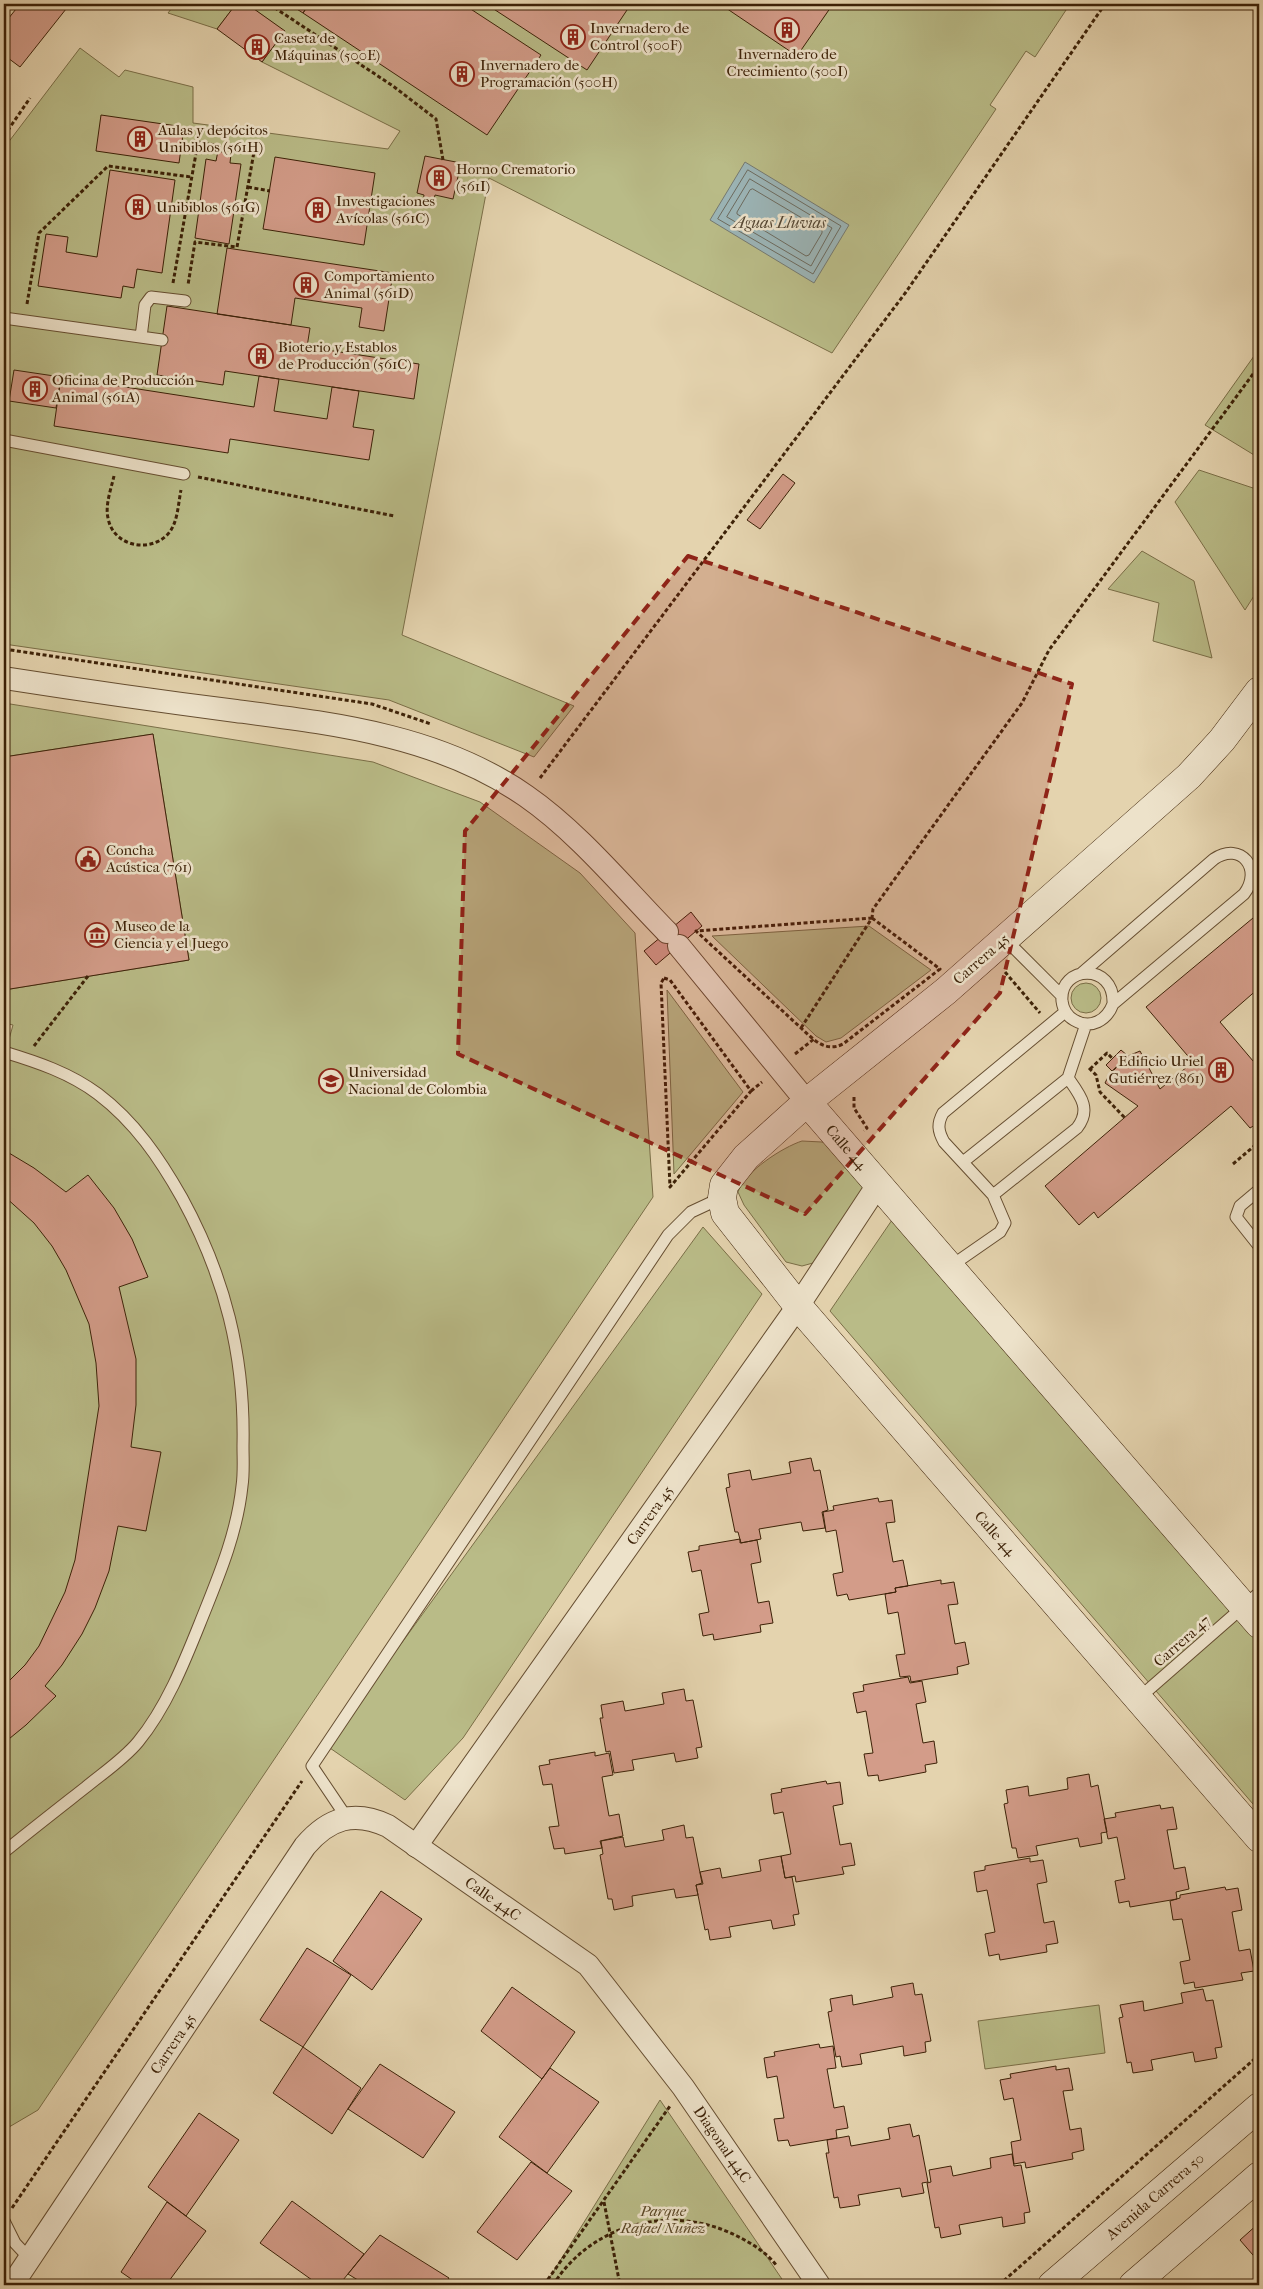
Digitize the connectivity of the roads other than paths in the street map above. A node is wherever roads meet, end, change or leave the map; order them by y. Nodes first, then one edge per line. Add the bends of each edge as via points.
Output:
1 (186, 301) road end
2 (4, 318) edge
3 (141, 337) junction
4 (162, 340) dead end
5 (4, 440) edge
6 (184, 474) road end
7 (4, 678) edge
8 (1259, 691) edge
9 (1005, 939) junction
10 (1082, 973) junction
11 (1062, 996) junction
12 (1113, 1004) junction
13 (1065, 1012) junction
14 (1086, 1024) junction
15 (4, 1052) edge
16 (1068, 1078) junction
17 (807, 1102) junction
18 (963, 1162) junction
19 (879, 1183) junction
20 (1259, 1190) edge
21 (993, 1195) junction
22 (722, 1198) junction
23 (1259, 1246) edge
24 (951, 1266) junction
25 (798, 1306) junction
26 (1254, 1608) edge
27 (1139, 1698) junction
28 (347, 1818) junction
29 (1259, 1838) edge
30 (416, 1846) junction
31 (4, 1852) edge
32 (622, 2006) joint
33 (1259, 2107) edge
34 (1259, 2176) edge
35 (7, 2217) edge
36 (30, 2259) junction
37 (12, 2285) edge
38 (819, 2285) edge
39 (1052, 2285) edge
40 (1133, 2285) edge

1 - 3 lane via 156,297 147,301
2 - 3 lane
3 - 4 lane
5 - 6 lane
7 - 17 street via 316,721 402,739 451,756 526,796 570,832 673,939
8 - 9 street, Carrera 45 via 1222,740 1189,776
9 - 11 lane
9 - 17 street, Carrera 45
10 - 11 lane via 1068,981
10 - 12 lane via 1099,975 1106,980 1111,986
10 - 12 lane via 1214,858 1230,852 1244,857 1252,868 1253,877 1244,894
11 - 13 lane
12 - 14 lane via 1105,1018
13 - 14 lane
13 - 18 lane via 943,1113 940,1133
14 - 16 lane
15 - 31 lane via 69,1076 98,1094 120,1112 165,1167 193,1218 219,1278 233,1330 242,1395 243,1484 230,1548 193,1640 157,1714 138,1742 106,1771
16 - 18 lane
16 - 21 lane via 1085,1107 1082,1122
17 - 19 street, Calle 44
17 - 22 street, Carrera 45 via 746,1156 724,1185
18 - 21 lane
19 - 24 street, Calle 44
19 - 25 street, Carrera 45
20 - 23 lane via 1240,1206 1236,1218
21 - 24 lane via 1003,1216 1004,1227
22 - 25 street, Calle 44 via 725,1213
22 - 28 lane via 691,1212 668,1235 312,1766
24 - 26 street, Calle 44
25 - 27 street, Calle 44
25 - 30 street, Carrera 45
26 - 27 lane, Carrera 47
27 - 29 street, Calle 44
28 - 30 street, Calle 44C via 377,1821
28 - 36 street, Carrera 45 via 318,1832 305,1846
30 - 32 street, Calle 44C via 588,1965
32 - 38 street, Diagonal 44C via 683,2087
33 - 39 street, Avenida Carrera 50
34 - 40 street
35 - 36 lane via 16,2243
36 - 37 street, Carrera 45

